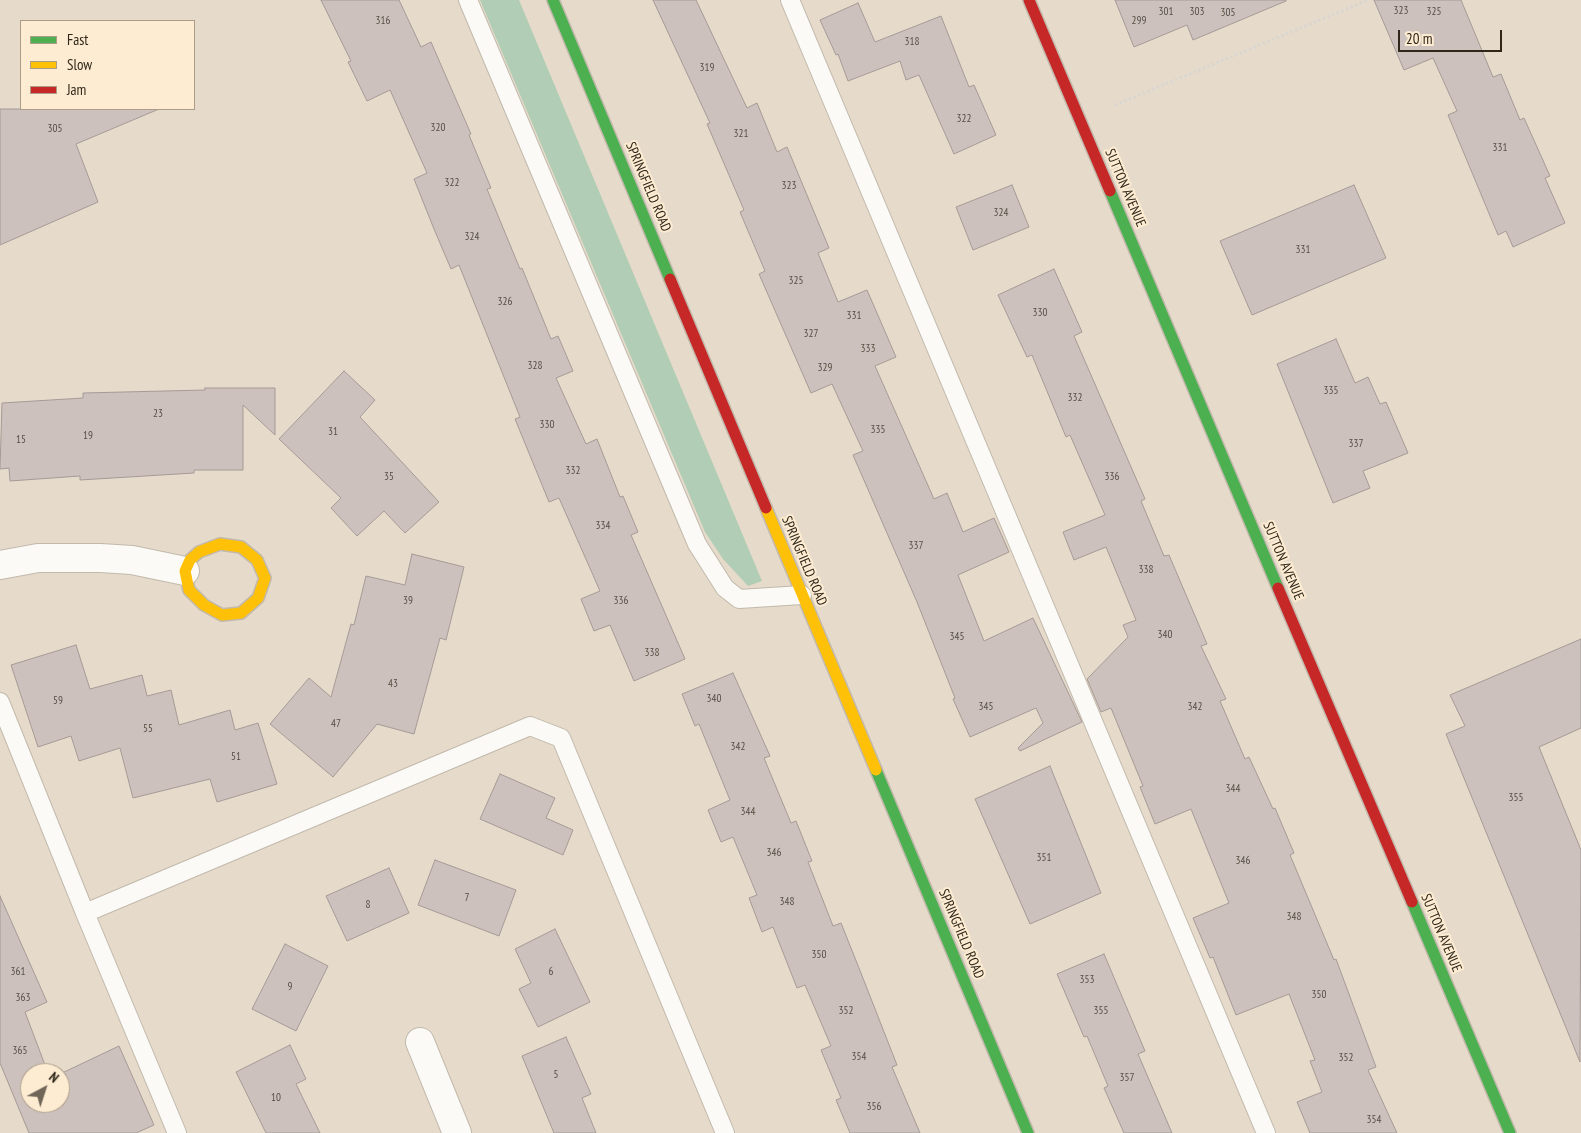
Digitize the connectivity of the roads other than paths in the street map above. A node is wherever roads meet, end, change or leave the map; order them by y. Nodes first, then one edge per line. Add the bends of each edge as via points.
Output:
1 (468, 0) edge
2 (553, 0) edge
3 (790, 0) edge
4 (1029, 0) edge
5 (0, 565) edge
6 (185, 571) junction
7 (802, 595) junction
8 (0, 702) edge
9 (85, 913) junction
10 (420, 1042) dead end
11 (178, 1133) edge
12 (457, 1133) edge
13 (725, 1133) edge
14 (1028, 1133) edge
15 (1266, 1133) edge
16 (1510, 1133) edge

1 - 7 lane via 697,544 726,588 738,599
2 - 7 street, SPRINGFIELD ROAD
3 - 15 lane
4 - 16 street, SUTTON AVENUE
5 - 6 street via 38,558 91,558 132,560
6 - 6 street via 199,552 220,544 241,547 257,560 265,578 258,598 242,613 222,615 204,605 189,590
7 - 14 street, SPRINGFIELD ROAD
8 - 9 lane
9 - 11 lane
9 - 13 lane via 530,726 561,738
10 - 12 street

